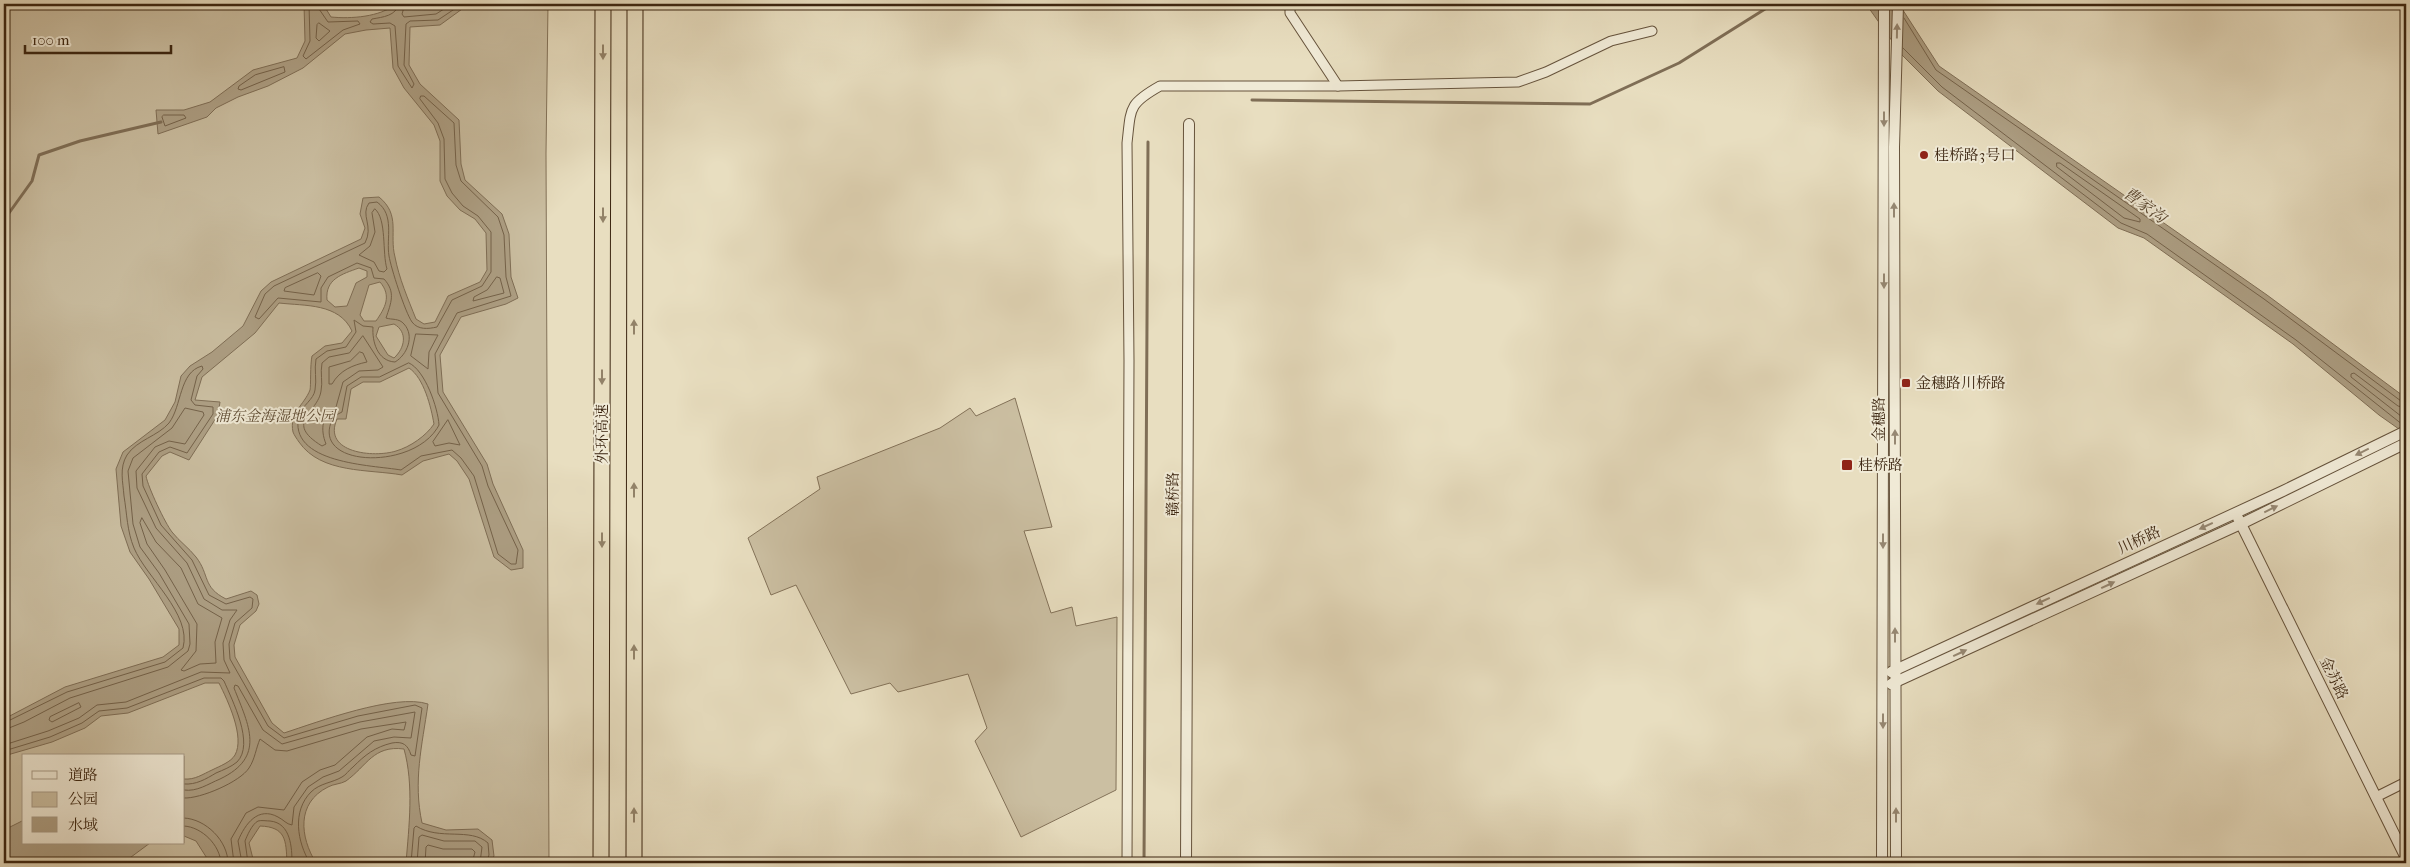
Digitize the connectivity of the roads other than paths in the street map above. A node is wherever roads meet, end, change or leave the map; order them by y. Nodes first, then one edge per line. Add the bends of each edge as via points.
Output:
1 (603, 4) edge
2 (635, 4) edge
3 (1290, 4) edge
4 (1884, 4) edge
5 (1898, 4) edge
6 (1652, 30) dead end
7 (1338, 86) junction
8 (1884, 93) junction
9 (1896, 93) junction
10 (1189, 124) dead end
11 (2406, 430) edge
12 (2406, 443) edge
13 (2235, 513) junction
14 (2240, 524) junction
15 (1896, 670) junction
16 (1883, 675) junction
17 (1896, 682) junction
18 (1883, 687) junction
19 (2406, 782) edge
20 (2376, 797) junction
21 (2406, 858) edge
22 (602, 863) edge
23 (634, 863) edge
24 (1128, 863) edge
25 (1186, 863) edge
26 (1882, 863) edge
27 (1896, 863) edge

1 -> 22 highway, 外环高速
23 -> 2 highway
3 - 7 street via 1290,13
4 - 8 street, 金穗路
9 -> 5 street, 金穗路
6 - 7 street via 1611,41 1518,82
7 - 24 street via 1160,86 1139,98 1130,113 1127,143
8 - 9 street
8 -> 16 street, 金穗路
15 -> 9 street, 金穗路
10 - 25 street, 赣桥路
11 -> 13 street, 川桥路
14 -> 12 street, 川桥路
13 - 14 street, 金苏路
13 -> 15 street, 川桥路
17 -> 14 street, 川桥路
14 - 20 street, 金苏路
15 - 16 street, 川桥路
15 - 17 street, 金穗路
16 - 18 street, 金穗路
17 - 18 street, 川桥路
27 -> 17 street, 金穗路
18 -> 26 street, 金穗路
19 - 20 street
20 - 21 street, 金苏路

